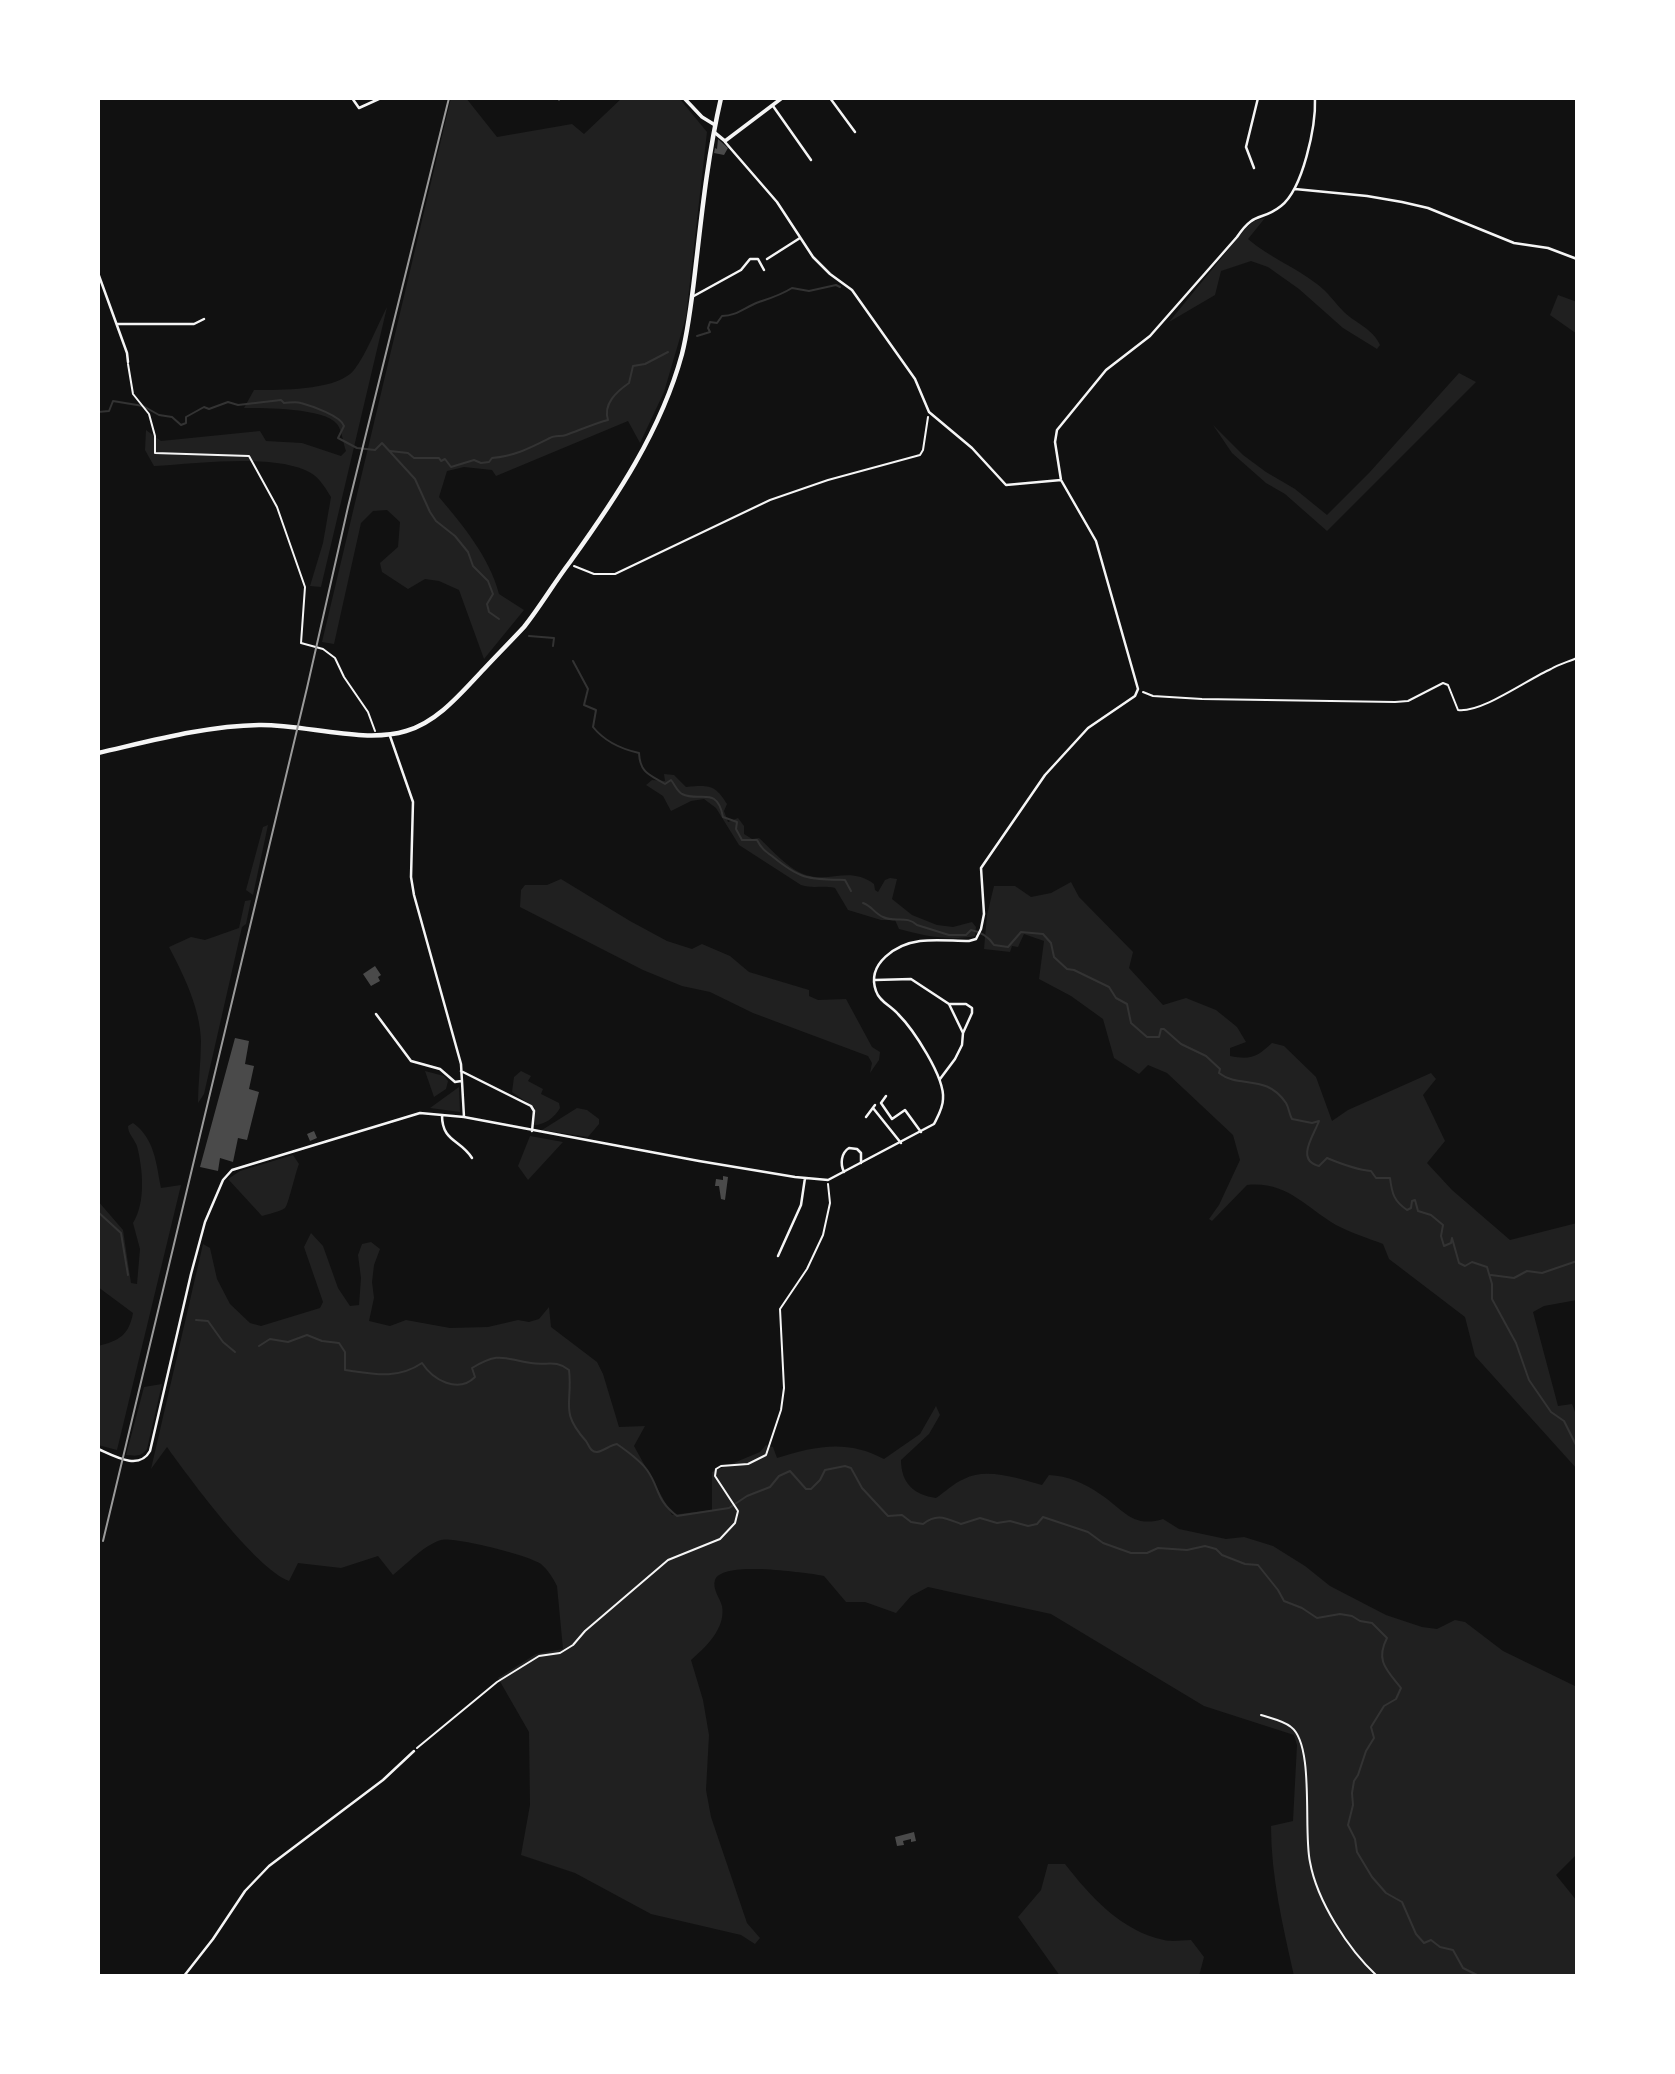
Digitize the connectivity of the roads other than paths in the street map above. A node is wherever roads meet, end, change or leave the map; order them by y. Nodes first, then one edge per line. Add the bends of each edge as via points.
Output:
1 (352, 98) edge
2 (381, 98) edge
3 (684, 98) edge
4 (721, 98) edge
5 (782, 98) edge
6 (830, 98) edge
7 (1258, 98) edge
8 (1315, 98) edge
9 (772, 106) junction
10 (714, 128) junction
11 (855, 132) dead end
12 (725, 141) junction
13 (811, 160) dead end
14 (1254, 169) dead end
15 (1295, 189) junction
16 (800, 238) junction
17 (767, 259) dead end
18 (1577, 259) edge
19 (764, 270) dead end
20 (98, 273) edge
21 (692, 297) junction
22 (204, 319) dead end
23 (117, 324) junction
24 (128, 362) road end
25 (1061, 480) junction
26 (390, 734) junction
27 (98, 753) edge
28 (874, 980) junction
29 (949, 1004) junction
30 (376, 1014) dead end
31 (963, 1032) junction
32 (461, 1071) junction
33 (940, 1079) junction
34 (461, 1081) junction
35 (886, 1096) dead end
36 (442, 1113) junction
37 (464, 1117) junction
38 (866, 1118) dead end
39 (532, 1131) junction
40 (921, 1132) junction
41 (901, 1143) junction
42 (472, 1158) dead end
43 (861, 1163) junction
44 (844, 1172) junction
45 (805, 1178) junction
46 (778, 1256) dead end
47 (98, 1449) edge
48 (414, 1751) road end
49 (184, 1976) edge

1 - 2 street via 359,108
3 - 10 street
4 - 10 highway
5 - 9 street
6 - 11 street
7 - 14 street via 1246,147
8 - 15 street via 1316,117
9 - 12 street
9 - 13 street
10 - 12 street
10 - 21 highway
12 - 16 street via 777,202
15 - 18 street via 1428,208 1514,243 1548,248
15 - 25 street via 1275,211 1247,222 1150,336 1106,370 1083,397 1057,430
16 - 17 street
16 - 25 street via 813,257 852,290 915,379 929,412 1006,485
19 - 21 street via 758,259 750,259 741,270
20 - 23 street
21 - 26 highway via 682,354 663,409 608,509 524,626 453,701 423,724
22 - 23 street via 194,324
23 - 24 street
25 - 28 street via 1096,541 1138,689 1135,696 1088,728 1045,775 981,867 984,914 977,938 908,944 884,957
26 - 27 highway via 242,725
26 - 32 street via 413,802 414,895
28 - 29 street via 911,979
28 - 33 street via 880,998 909,1027
29 - 31 street
29 - 31 street via 971,1008
30 - 34 street via 411,1060
31 - 33 street via 960,1052
32 - 34 street
32 - 39 street via 531,1106
33 - 40 street via 941,1108 934,1124
34 - 37 street
35 - 40 street via 881,1103 892,1119 905,1111
36 - 37 street
36 - 42 street via 447,1137 467,1149
36 - 47 street via 420,1113 232,1170 205,1222 150,1451 145,1459 133,1461
37 - 39 street
38 - 41 street via 874,1107
39 - 45 street
40 - 41 street
41 - 43 street
43 - 44 street
43 - 44 street via 858,1149 849,1147 841,1167
44 - 45 street via 828,1180
45 - 46 street via 801,1205
48 - 49 street via 269,1866 245,1891

